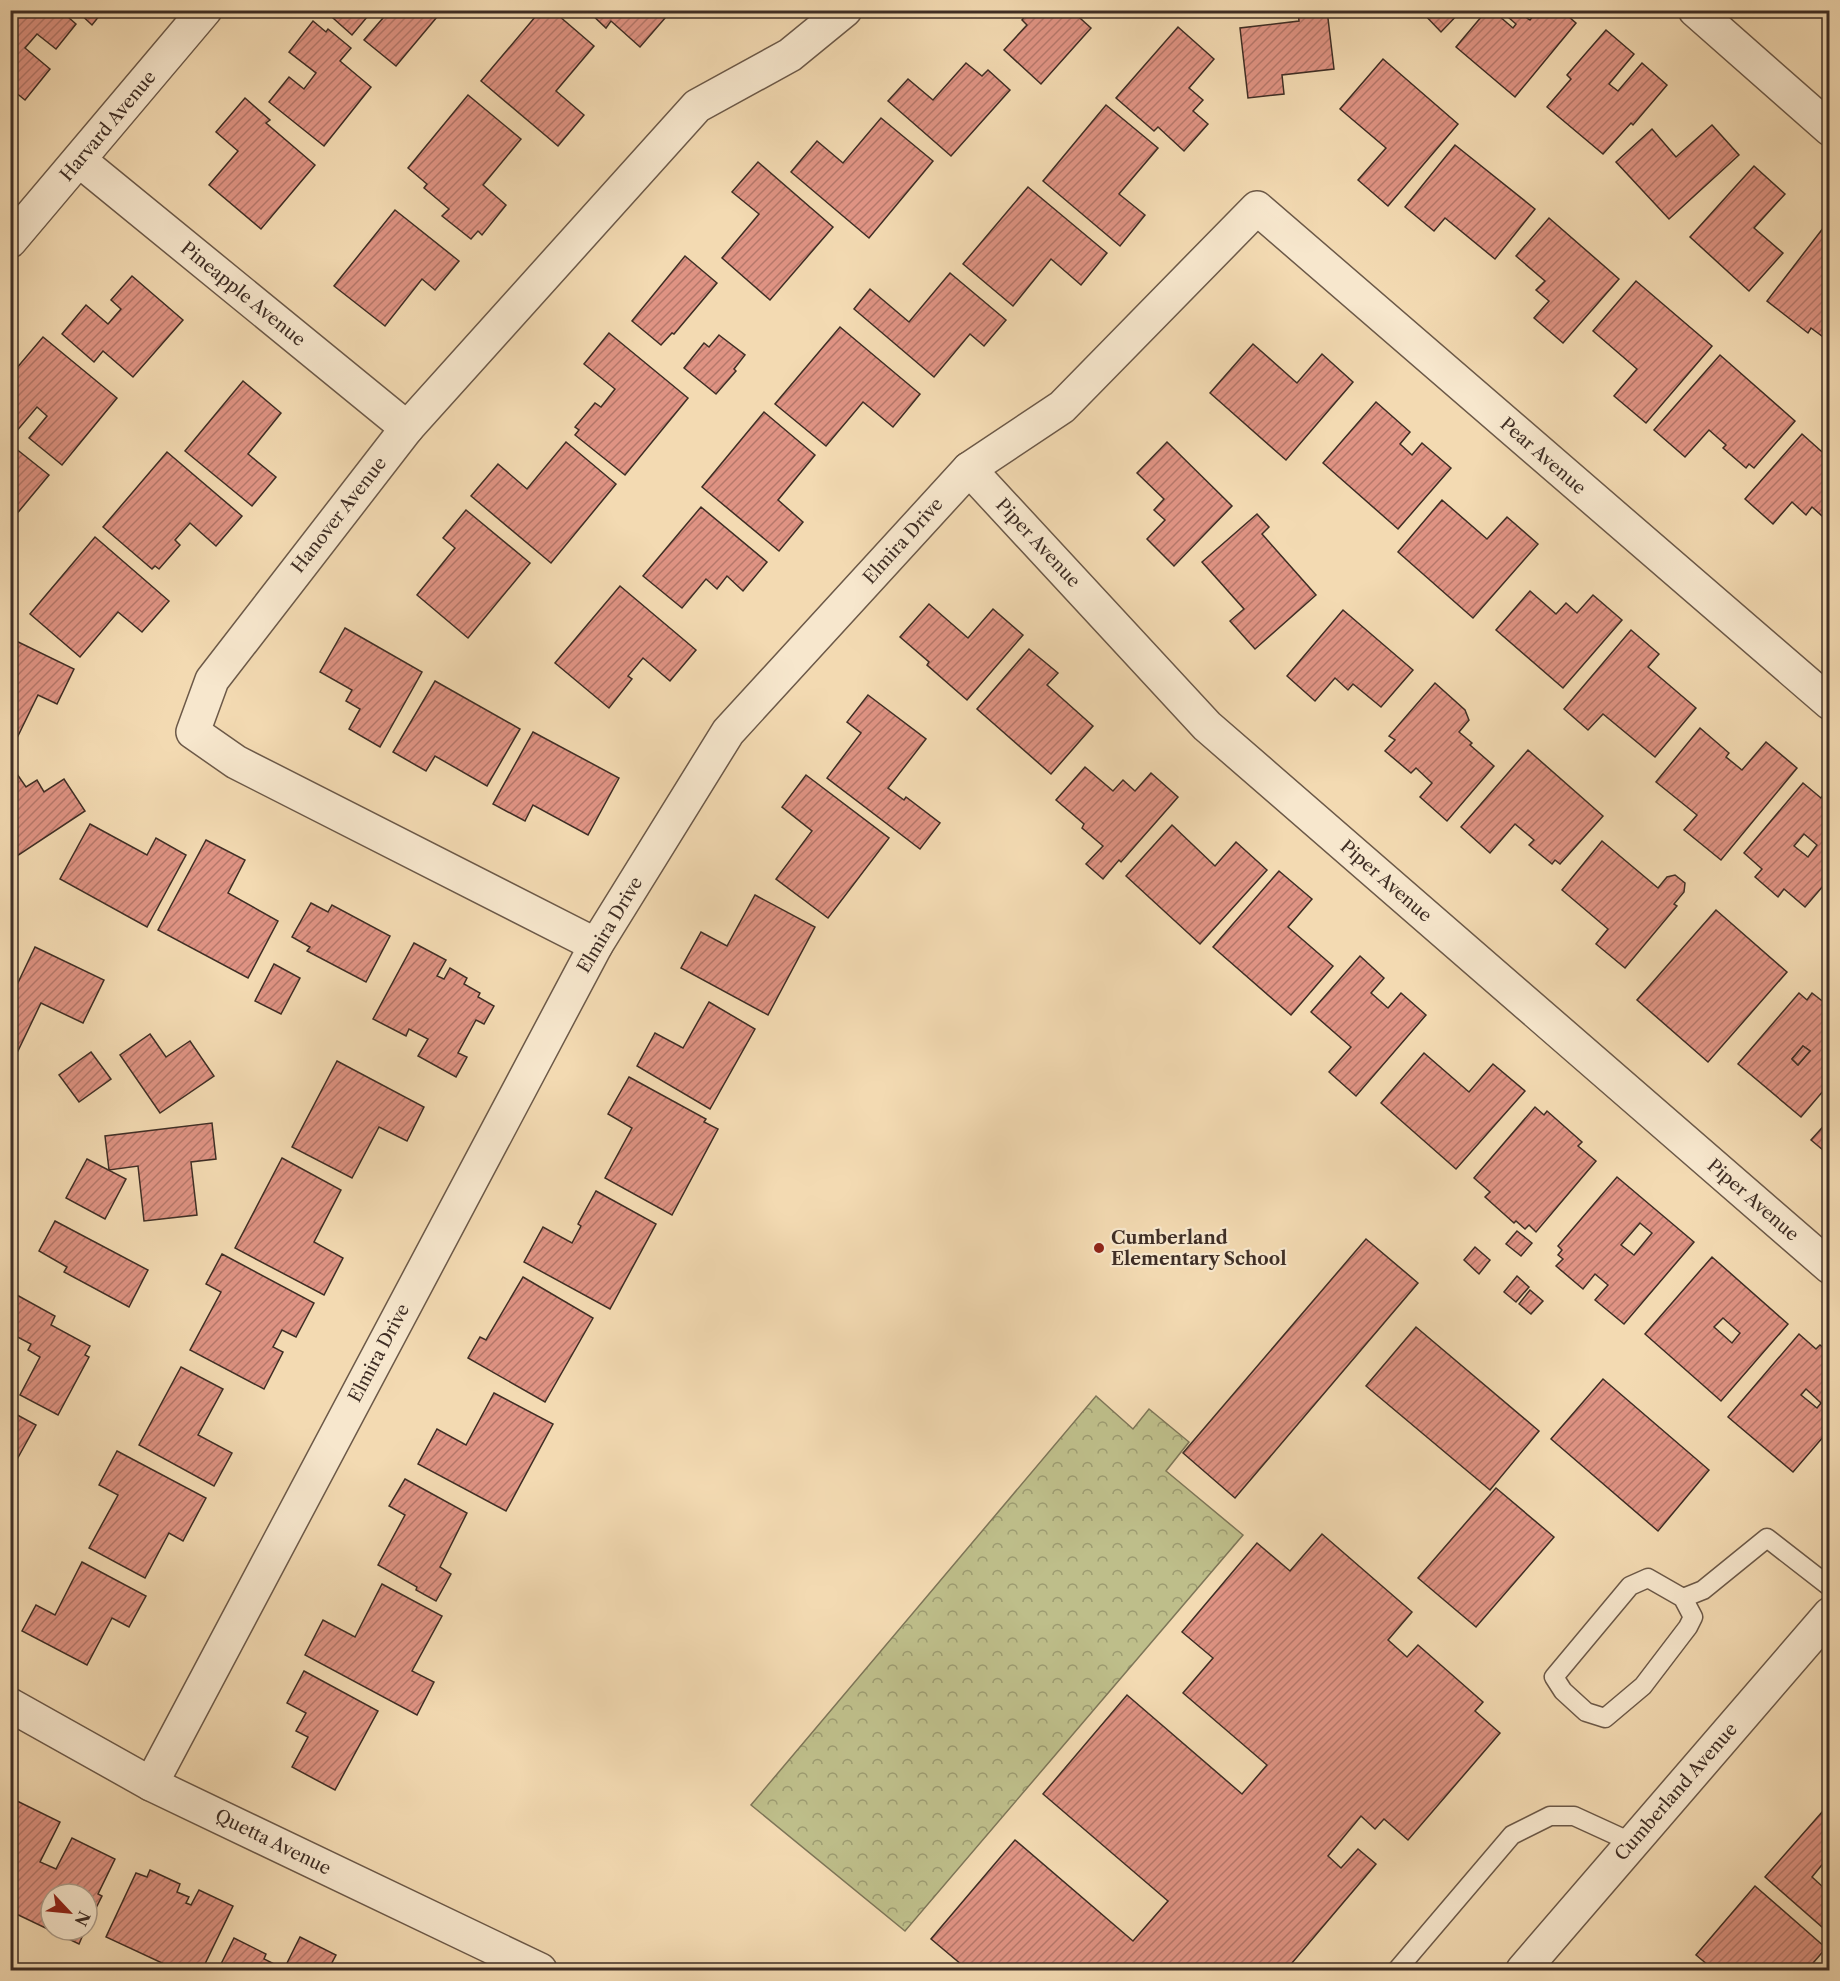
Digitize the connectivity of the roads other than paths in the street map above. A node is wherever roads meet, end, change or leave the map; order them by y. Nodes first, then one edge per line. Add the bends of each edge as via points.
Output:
1 (205, 10) edge
2 (845, 10) edge
3 (1695, 10) edge
4 (1830, 129) edge
5 (79, 160) junction
6 (1257, 208) joint
7 (10, 241) edge
8 (407, 428) junction
9 (969, 469) junction
10 (1830, 703) edge
11 (596, 945) junction
12 (1830, 1267) edge
13 (1830, 1587) edge
14 (1683, 1598) junction
15 (1830, 1614) edge
16 (10, 1705) edge
17 (151, 1784) junction
18 (1633, 1843) junction
19 (540, 1971) edge
20 (1397, 1971) edge
21 (1523, 1971) edge

1 - 5 street, Harvard Avenue
2 - 8 street, Hanover Avenue via 790,55 697,106
3 - 4 street
5 - 7 street, Harvard Avenue
5 - 8 street, Pineapple Avenue
6 - 9 street, Elmira Drive via 1062,407
6 - 10 street, Pear Avenue
8 - 11 street, Hanover Avenue via 212,680 193,732 236,762
9 - 11 street, Elmira Drive via 728,732
9 - 12 street, Piper Avenue via 1207,726
11 - 17 street, Elmira Drive
13 - 14 lane via 1767,1538 1702,1590
14 - 14 lane via 1648,1578 1630,1586 1554,1677 1563,1691 1586,1712 1605,1718 1643,1686 1688,1627 1693,1617
15 - 18 street, Cumberland Avenue
16 - 17 street, Quetta Avenue
17 - 19 street, Quetta Avenue
18 - 20 lane via 1574,1816 1550,1816 1512,1835
18 - 21 street, Cumberland Avenue

